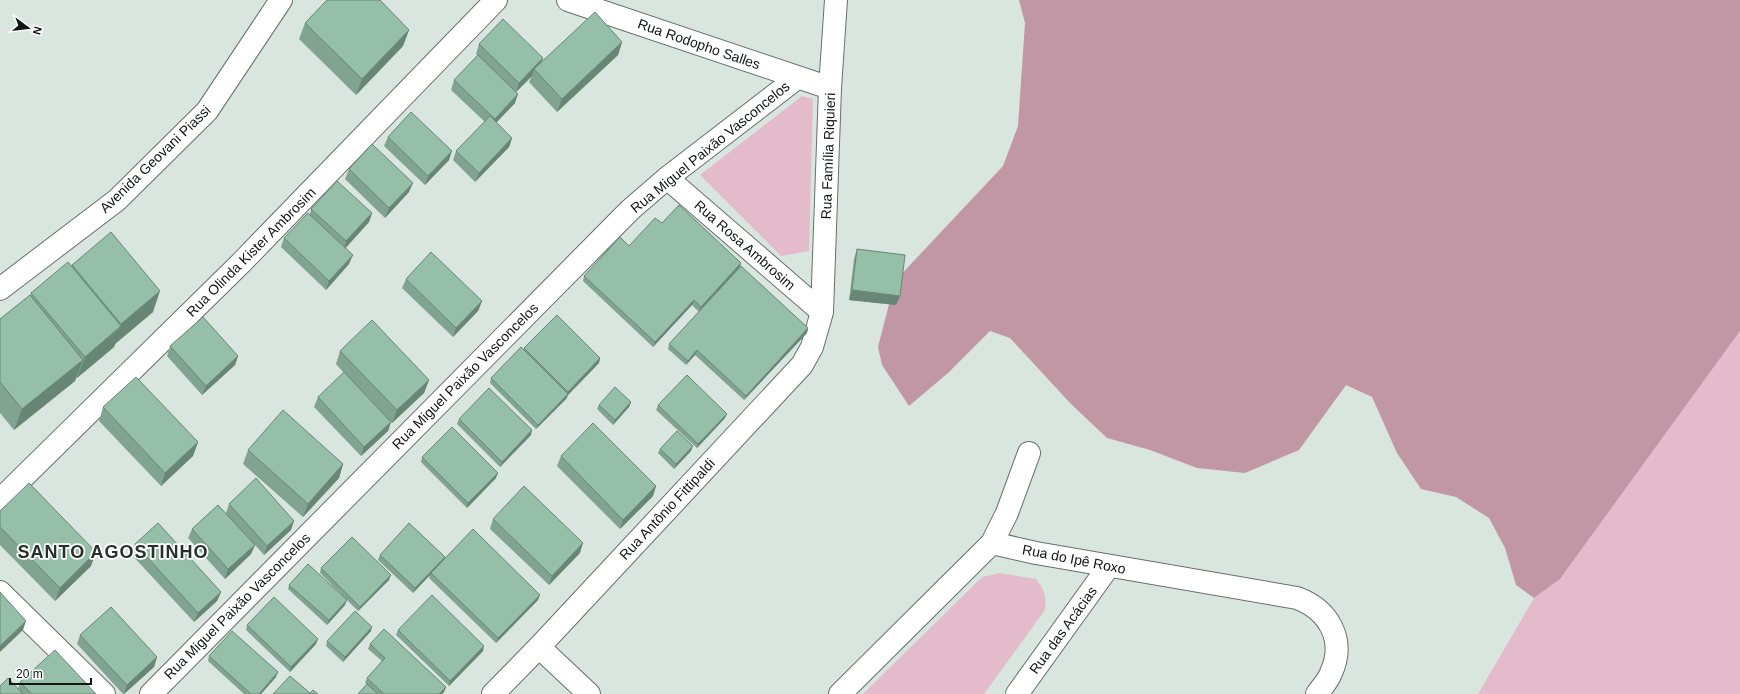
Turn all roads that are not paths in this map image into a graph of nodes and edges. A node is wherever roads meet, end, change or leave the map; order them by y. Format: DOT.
graph roads {
  1 [pos="281,0"];
  2 [pos="496,0"];
  3 [pos="568,0"];
  4 [pos="836,0"];
  5 [pos="797,78"];
  6 [pos="830,88"];
  7 [pos="667,178"];
  8 [pos="0,289"];
  9 [pos="822,312"];
  10 [pos="1029,453"];
  11 [pos="0,500"];
  12 [pos="992,543"];
  13 [pos="1109,566"];
  14 [pos="0,592"];
  15 [pos="539,647"];
  16 [pos="104,694"];
  17 [pos="151,694"];
  18 [pos="493,694"];
  19 [pos="589,694"];
  20 [pos="840,694"];
  21 [pos="1017,694"];
  22 [pos="1317,694"];
  1 -- 8 [label="street, Avenida Geovani Piassi"];
  2 -- 11 [label="street, Rua Olinda Kister Ambrosim"];
  3 -- 5 [label="street, Rua Rodopho Salles"];
  4 -- 6 [label="street, Rua Família Riquieri"];
  5 -- 6 [label="street, Rua Rodopho Salles"];
  5 -- 7 [label="street, Rua Miguel Paixão Vasconcelos"];
  6 -- 9 [label="street, Rua Família Riquieri"];
  7 -- 9 [label="street, Rua Rosa Ambrosim"];
  7 -- 17 [label="street, Rua Miguel Paixão Vasconcelos"];
  9 -- 15 [label="street, Rua Antônio Fittipaldi"];
  10 -- 12 [label="street"];
  12 -- 13 [label="street, Rua do Ipê Roxo"];
  12 -- 20 [label="street"];
  13 -- 21 [label="street, Rua das Acácias"];
  13 -- 22 [label="street, Rua do Ipê Roxo"];
  14 -- 16 [label="street"];
  15 -- 18 [label="street, Rua Antônio Fittipaldi"];
  15 -- 19 [label="street"];
}
